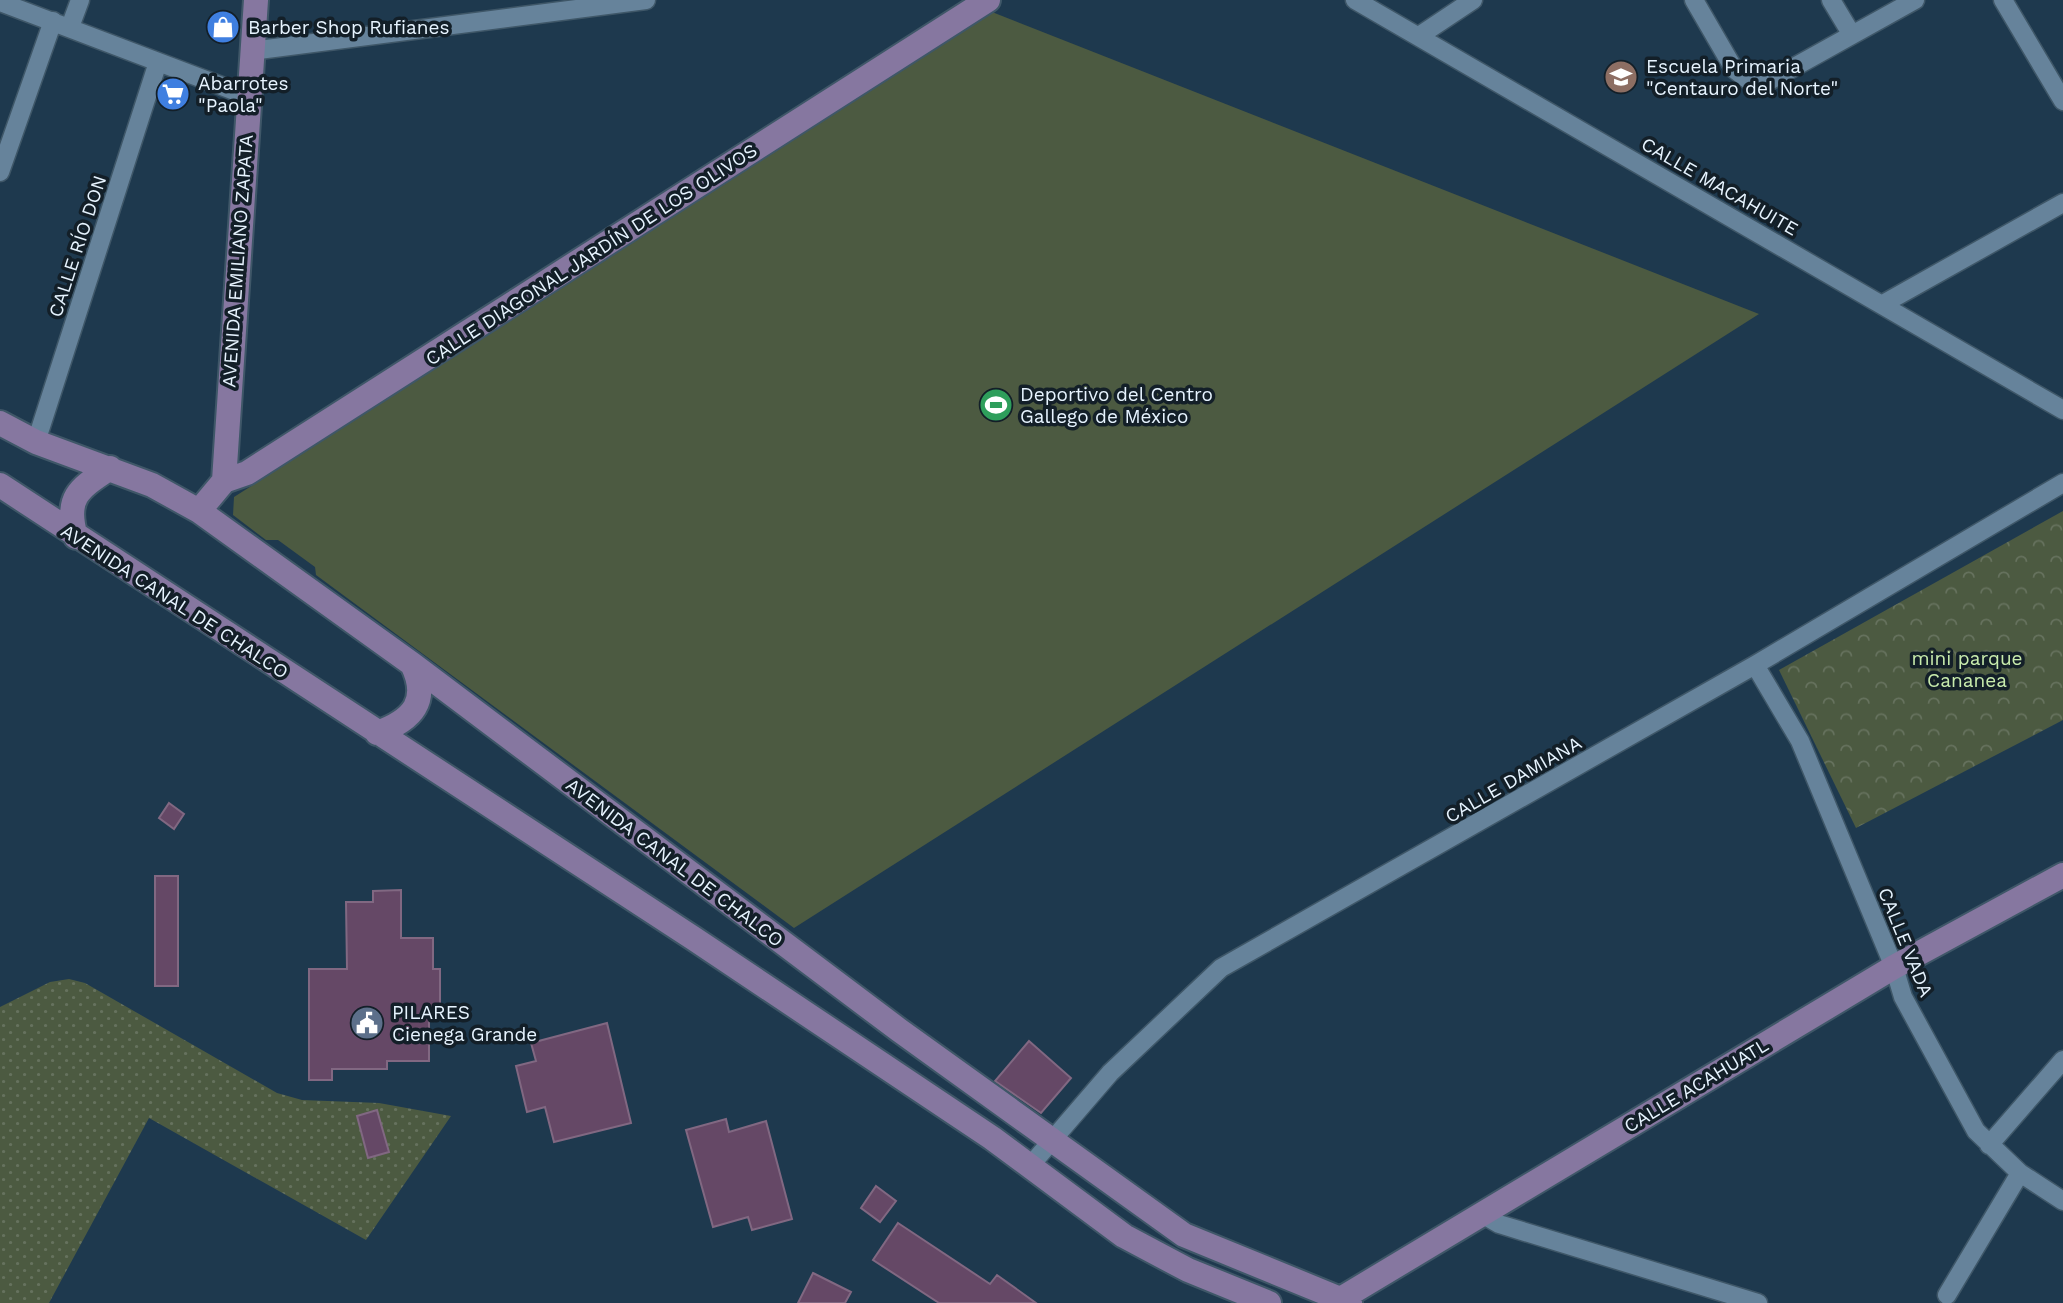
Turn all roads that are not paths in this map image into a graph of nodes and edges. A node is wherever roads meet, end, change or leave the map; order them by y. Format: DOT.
graph roads {
  1 [pos="80,0"];
  2 [pos="256,0"];
  3 [pos="646,0"];
  4 [pos="988,0"];
  5 [pos="1355,0"];
  6 [pos="1473,0"];
  7 [pos="1694,0"];
  8 [pos="1831,0"];
  9 [pos="1915,0"];
  10 [pos="2003,0"];
  11 [pos="0,2"];
  12 [pos="61,24"];
  13 [pos="1852,35"];
  14 [pos="1419,36"];
  15 [pos="251,51"];
  16 [pos="158,62"];
  17 [pos="248,96"];
  18 [pos="2063,101"];
  19 [pos="0,172"];
  20 [pos="2063,203"];
  21 [pos="1883,304"];
  22 [pos="2063,410"];
  23 [pos="0,423"];
  24 [pos="36,442"];
  25 [pos="110,468"];
  26 [pos="224,481"];
  27 [pos="2063,483"];
  28 [pos="0,485"];
  29 [pos="199,511"];
  30 [pos="76,537"];
  31 [pos="412,664"];
  32 [pos="1755,665"];
  33 [pos="377,733"];
  34 [pos="2063,875"];
  35 [pos="1894,967"];
  36 [pos="2062,1061"];
  37 [pos="1052,1141"];
  38 [pos="1989,1145"];
  39 [pos="1029,1167"];
  40 [pos="2020,1173"];
  41 [pos="2063,1201"];
  42 [pos="1480,1213"];
  43 [pos="1947,1295"];
  44 [pos="1340,1302"];
  45 [pos="1269,1303"];
  46 [pos="1758,1303"];
  1 -- 12 [label="street"];
  2 -- 15 [label="main road, AVENIDA EMILIANO ZAPATA"];
  3 -- 15 [label="street"];
  4 -- 26 [label="main road, CALLE DIAGONAL JARDÍN DE LOS OLIVOS"];
  5 -- 14 [label="street, CALLE MACAHUITE"];
  6 -- 14 [label="street"];
  7 -- 13 [label="street"];
  8 -- 13 [label="street"];
  9 -- 13 [label="street"];
  10 -- 18 [label="street"];
  11 -- 12 [label="street"];
  12 -- 16 [label="street"];
  12 -- 19 [label="street"];
  14 -- 21 [label="street, CALLE MACAHUITE"];
  15 -- 17 [label="main road, AVENIDA EMILIANO ZAPATA"];
  16 -- 17 [label="street"];
  16 -- 24 [label="street, CALLE RÍO DON"];
  17 -- 26 [label="main road, AVENIDA EMILIANO ZAPATA"];
  20 -- 21 [label="street"];
  21 -- 22 [label="street, CALLE MACAHUITE"];
  23 -- 24 [label="main road, AVENIDA CANAL DE CHALCO"];
  24 -- 25 [label="main road, AVENIDA CANAL DE CHALCO"];
  25 -- 29 [label="main road, AVENIDA CANAL DE CHALCO"];
  25 -- 30 [label="main road"];
  26 -- 29 [label="main road, CALLE DIAGONAL JARDÍN DE LOS OLIVOS"];
  27 -- 32 [label="street, CALLE DAMIANA"];
  28 -- 30 [label="main road, AVENIDA CANAL DE CHALCO"];
  29 -- 31 [label="main road, AVENIDA CANAL DE CHALCO"];
  30 -- 33 [label="main road, AVENIDA CANAL DE CHALCO"];
  31 -- 33 [label="main road"];
  31 -- 37 [label="main road, AVENIDA CANAL DE CHALCO"];
  32 -- 35 [label="street, CALLE VADA"];
  32 -- 37 [label="street, CALLE DAMIANA"];
  33 -- 39 [label="main road, AVENIDA CANAL DE CHALCO"];
  34 -- 35 [label="main road, CALLE ACAHUATL"];
  35 -- 38 [label="street, CALLE VADA"];
  35 -- 42 [label="main road, CALLE ACAHUATL"];
  36 -- 38 [label="street"];
  37 -- 39 [label="street, CALLE DAMIANA"];
  37 -- 44 [label="main road, AVENIDA CANAL DE CHALCO"];
  38 -- 40 [label="street, CALLE VADA"];
  39 -- 45 [label="main road, AVENIDA CANAL DE CHALCO"];
  40 -- 41 [label="street, CALLE VADA"];
  40 -- 43 [label="street"];
  42 -- 44 [label="main road, CALLE ACAHUATL"];
  42 -- 46 [label="street"];
}
